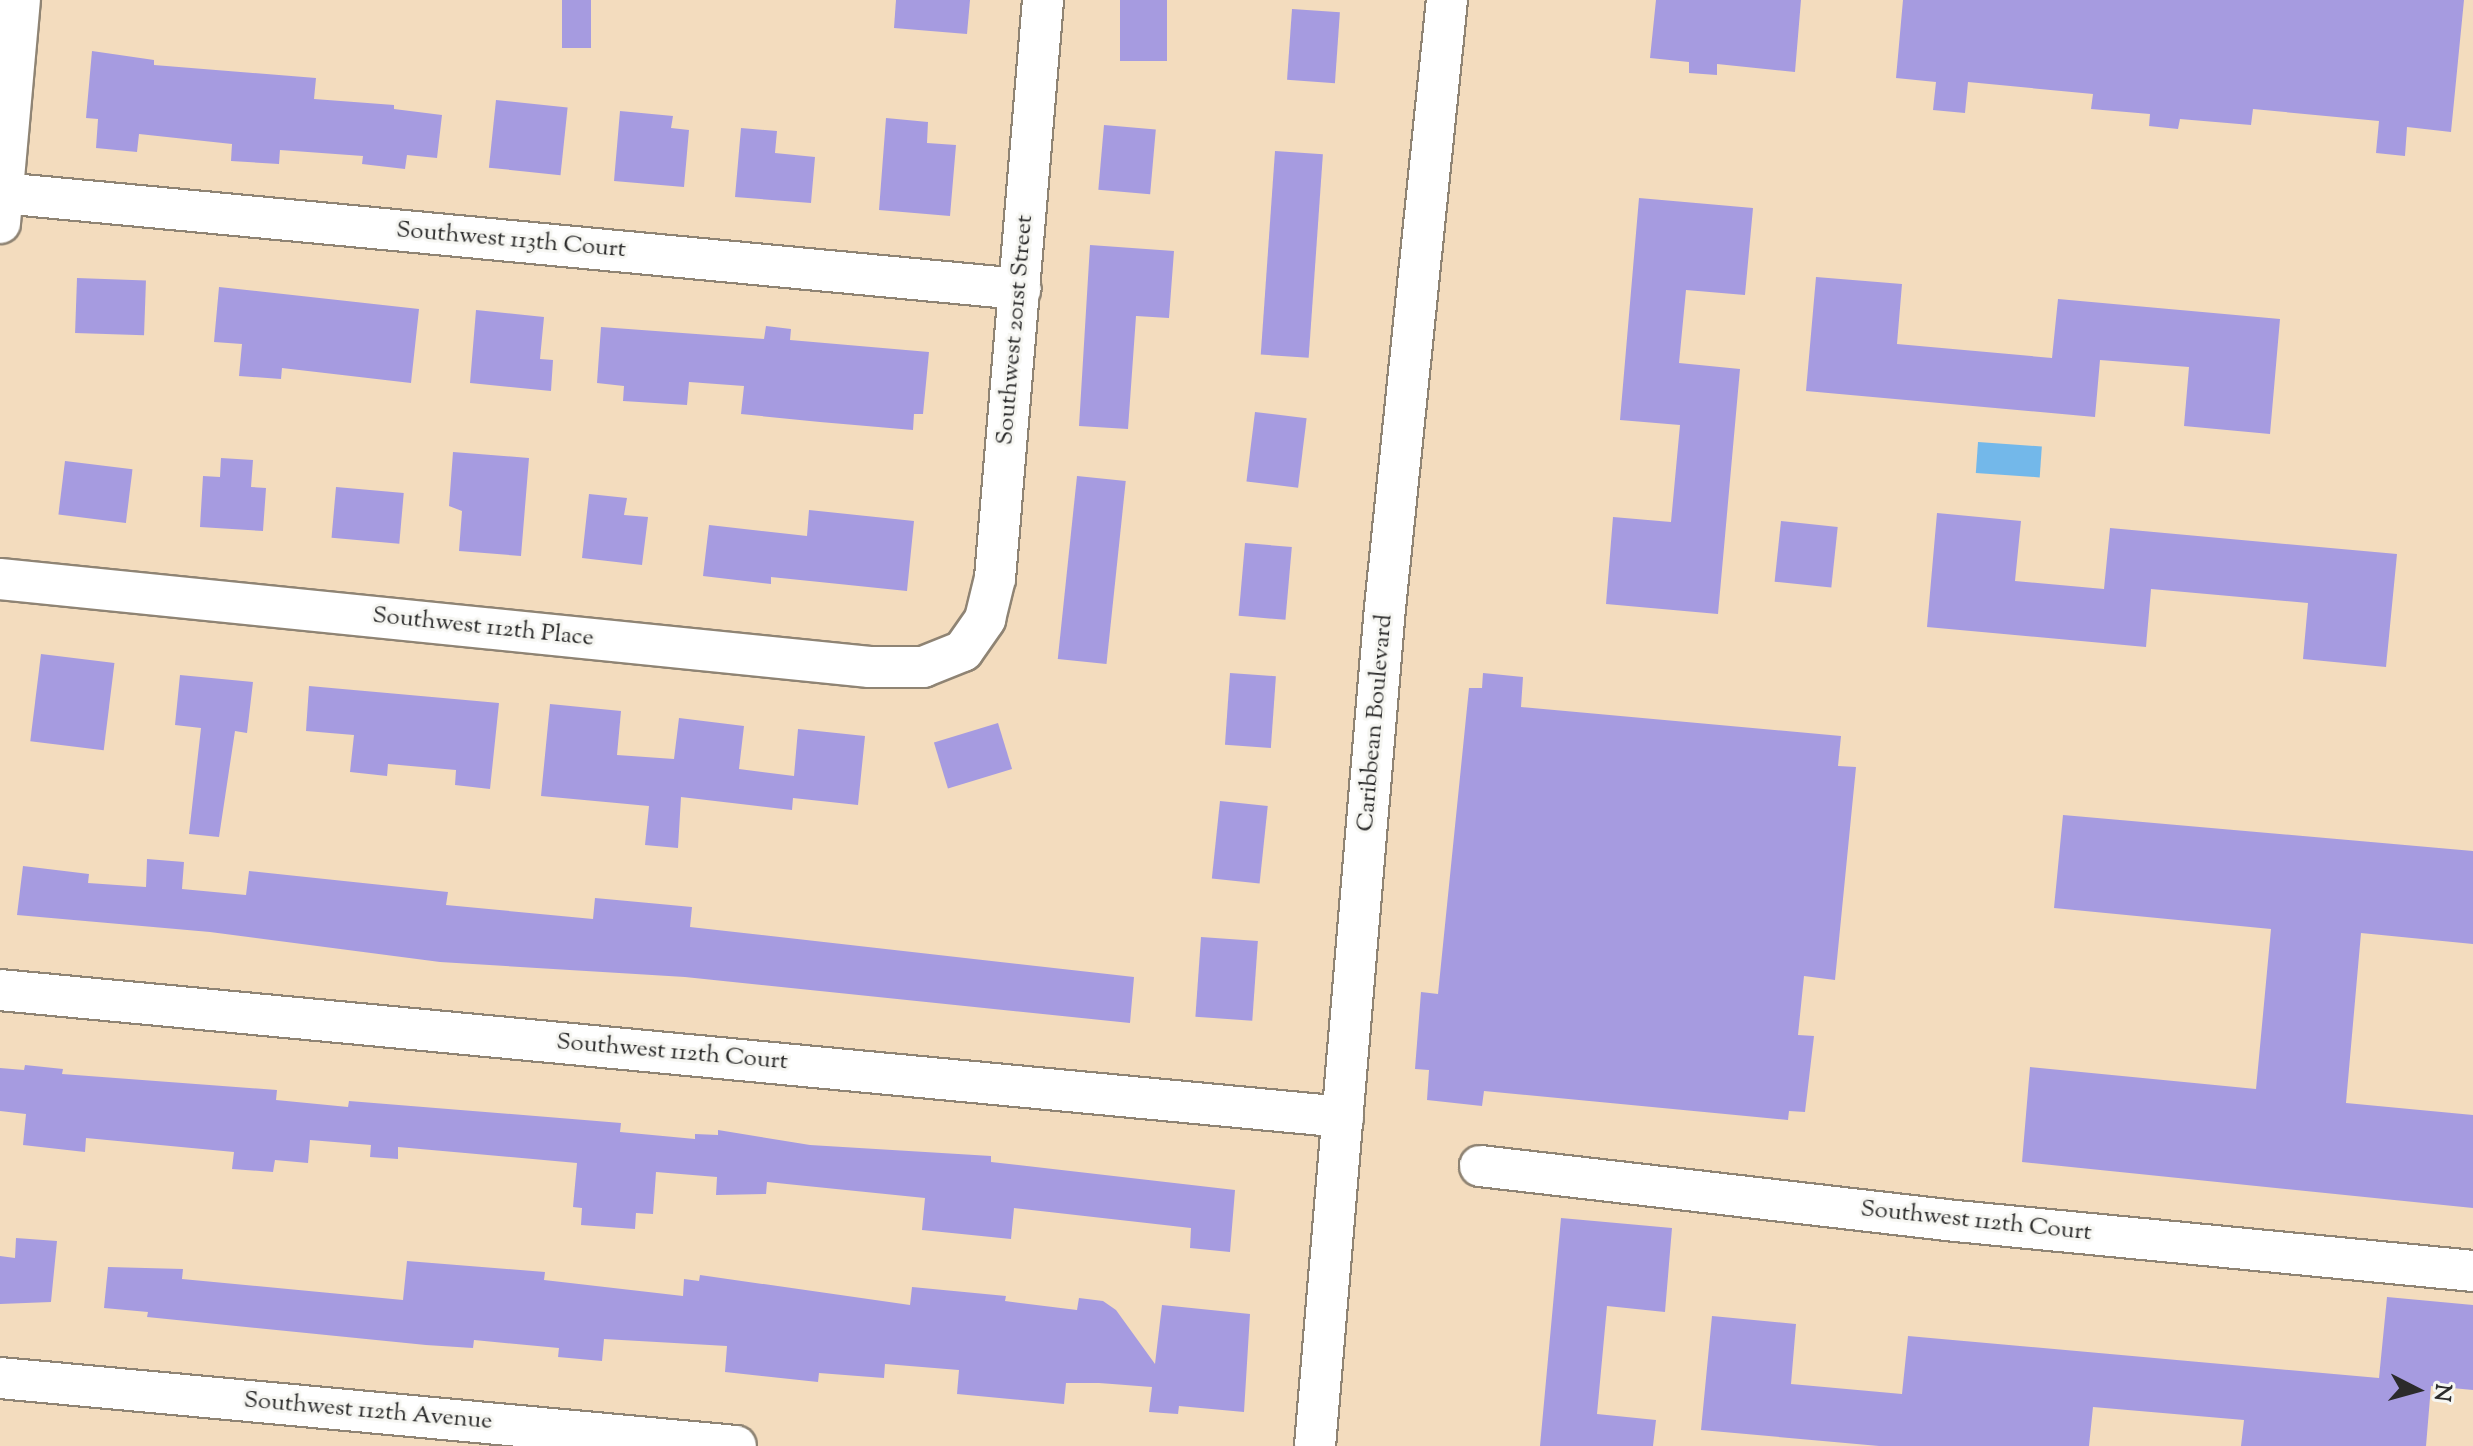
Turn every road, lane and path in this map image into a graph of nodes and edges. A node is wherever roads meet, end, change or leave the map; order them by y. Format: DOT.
graph roads {
  1 [pos="20,0"];
  2 [pos="1043,0"];
  3 [pos="1447,0"];
  4 [pos="1,208"];
  5 [pos="1020,289"];
  6 [pos="0,579"];
  7 [pos="963,651"];
  8 [pos="0,990"];
  9 [pos="1343,1117"];
  10 [pos="1480,1166"];
  11 [pos="2473,1271"];
  12 [pos="0,1378"];
  13 [pos="736,1446"];
  14 [pos="1315,1446"];
  1 -- 4 [label="street"];
  2 -- 5 [label="street, Southwest 201st Street"];
  3 -- 9 [label="street, Caribbean Boulevard"];
  4 -- 5 [label="street, Southwest 113th Court"];
  5 -- 7 [label="street, Southwest 201st Street"];
  6 -- 7 [label="street, Southwest 112th Place"];
  8 -- 9 [label="street, Southwest 112th Court"];
  9 -- 14 [label="street, Caribbean Boulevard"];
  10 -- 11 [label="street, Southwest 112th Court"];
  12 -- 13 [label="street, Southwest 112th Avenue"];
}
